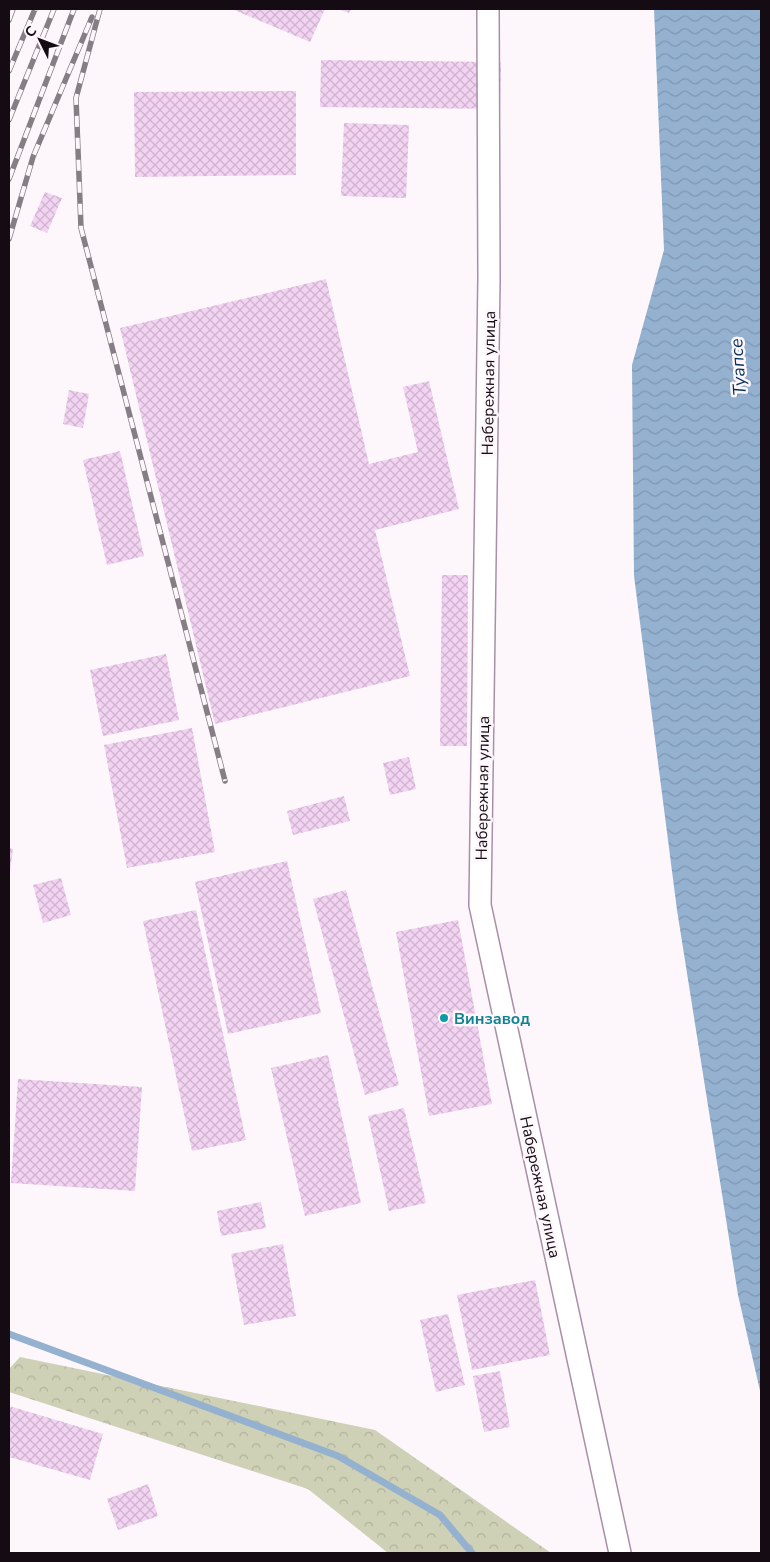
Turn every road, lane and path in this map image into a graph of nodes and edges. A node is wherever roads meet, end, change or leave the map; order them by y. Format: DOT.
graph roads {
  1 [pos="488,9"];
  2 [pos="620,1553"];
  1 -- 2 [label="street, Набережная улица"];
}
